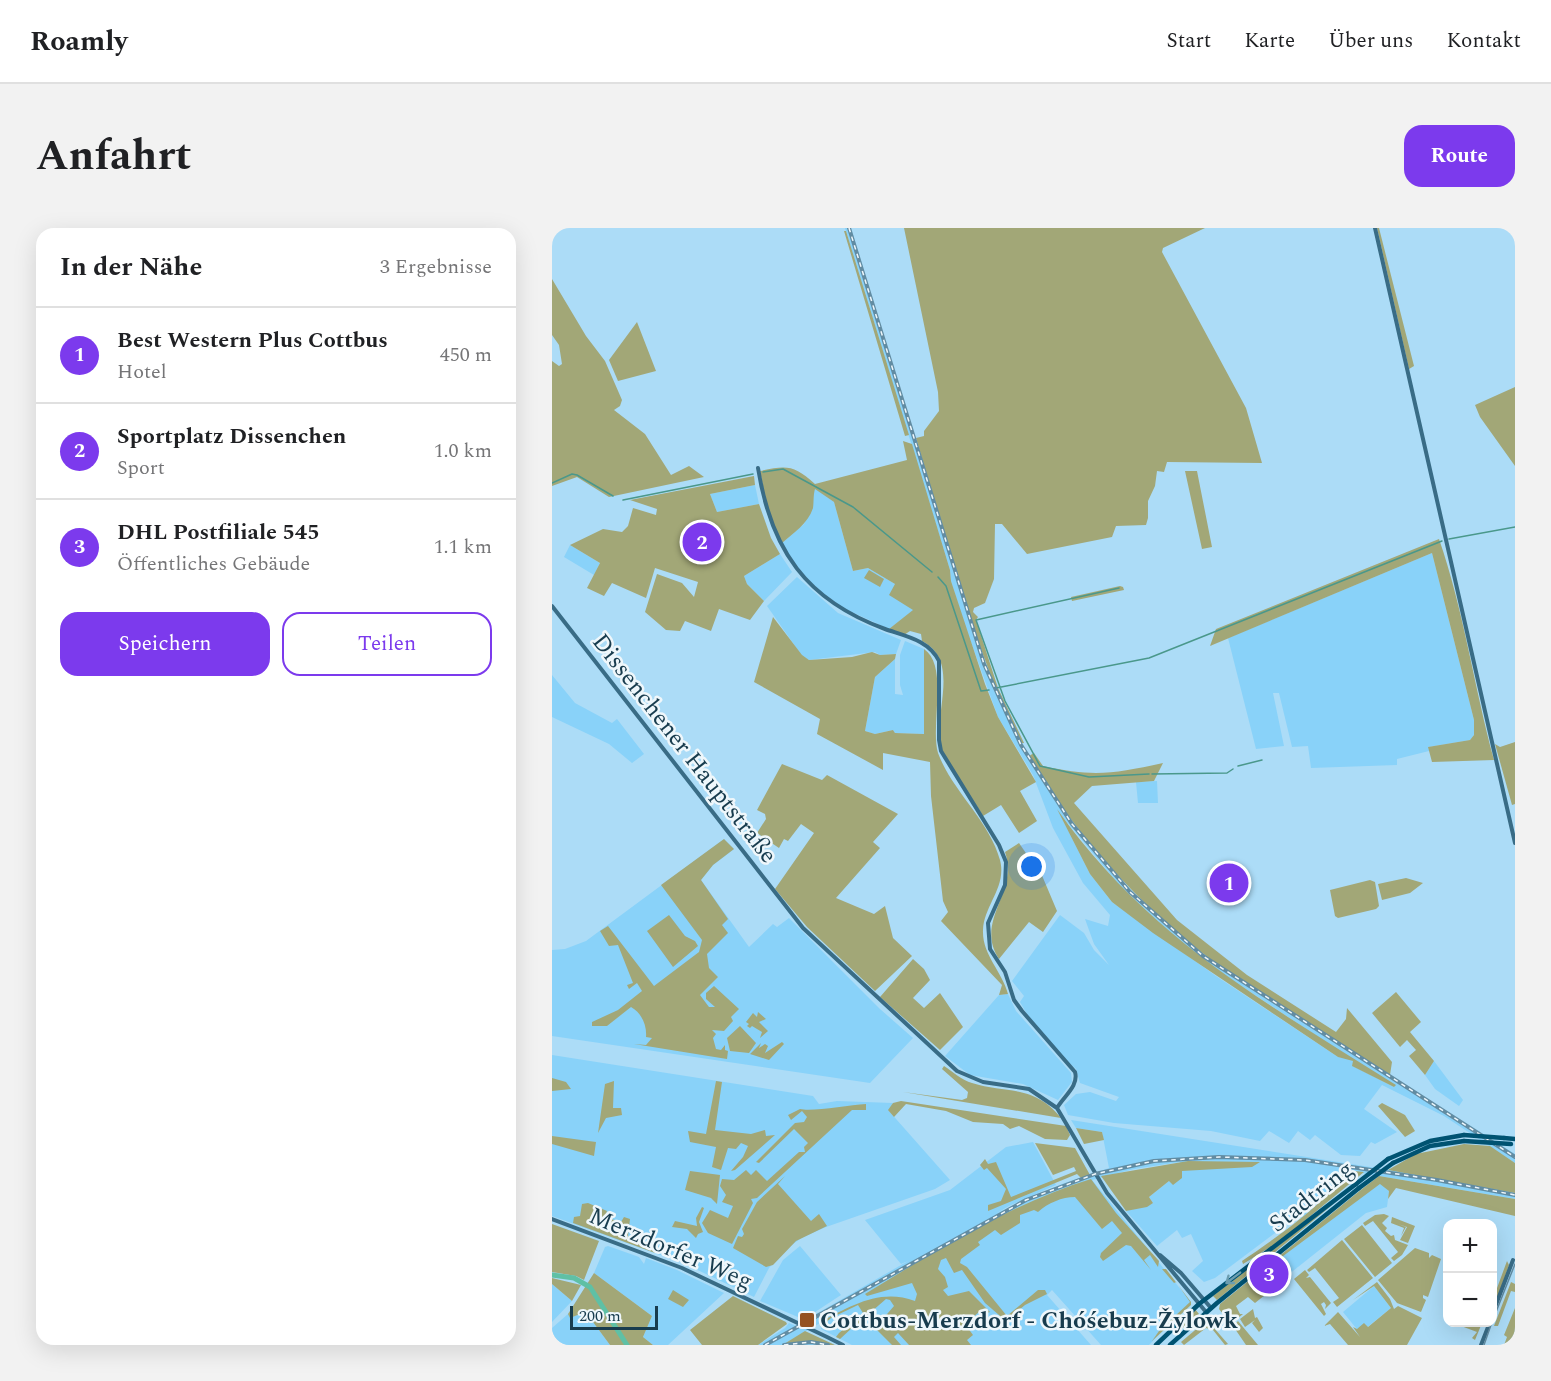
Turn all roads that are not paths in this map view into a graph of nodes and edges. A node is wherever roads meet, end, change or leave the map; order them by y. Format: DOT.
graph roads {
  1 [pos="1375,228"];
  2 [pos="758,468"];
  3 [pos="552,606"];
  4 [pos="1515,843"];
  5 [pos="1057,1107"];
  6 [pos="1464,1138"];
  7 [pos="1515,1139"];
  8 [pos="1513,1144"];
  9 [pos="1357,1186"];
  10 [pos="552,1219"];
  11 [pos="1155,1250"];
  12 [pos="1513,1260"];
  13 [pos="1201,1302"];
  14 [pos="1497,1302"];
  15 [pos="1211,1308"];
  16 [pos="1206,1312"];
  17 [pos="1488,1327"];
  18 [pos="843,1345"];
  19 [pos="1156,1345"];
  20 [pos="1170,1345"];
  21 [pos="1481,1345"];
  1 -- 4 [label="main road"];
  2 -- 5 [label="main road"];
  3 -- 5 [label="main road, Dissenchener Hauptstraße"];
  5 -- 11 [label="main road"];
  6 -- 7 [label="main road, Stadtring, bridge"];
  6 -- 8 [label="main road, Stadtring, bridge"];
  6 -- 9 [label="main road, Stadtring, bridge"];
  6 -- 9 [label="main road, Stadtring, bridge"];
  9 -- 13 [label="main road, Stadtring, one-way"];
  9 -- 15 [label="main road, Stadtring"];
  10 -- 18 [label="main road, Merzdorfer Weg"];
  11 -- 13 [label="main road"];
  11 -- 13 [label="main road"];
  12 -- 14 [label="main road"];
  13 -- 15 [label="main road"];
  13 -- 16 [label="main road"];
  13 -- 19 [label="main road, Stadtring"];
  15 -- 16 [label="main road, Stadtring"];
  16 -- 20 [label="main road, Stadtring"];
  17 -- 21 [label="main road"];
}
